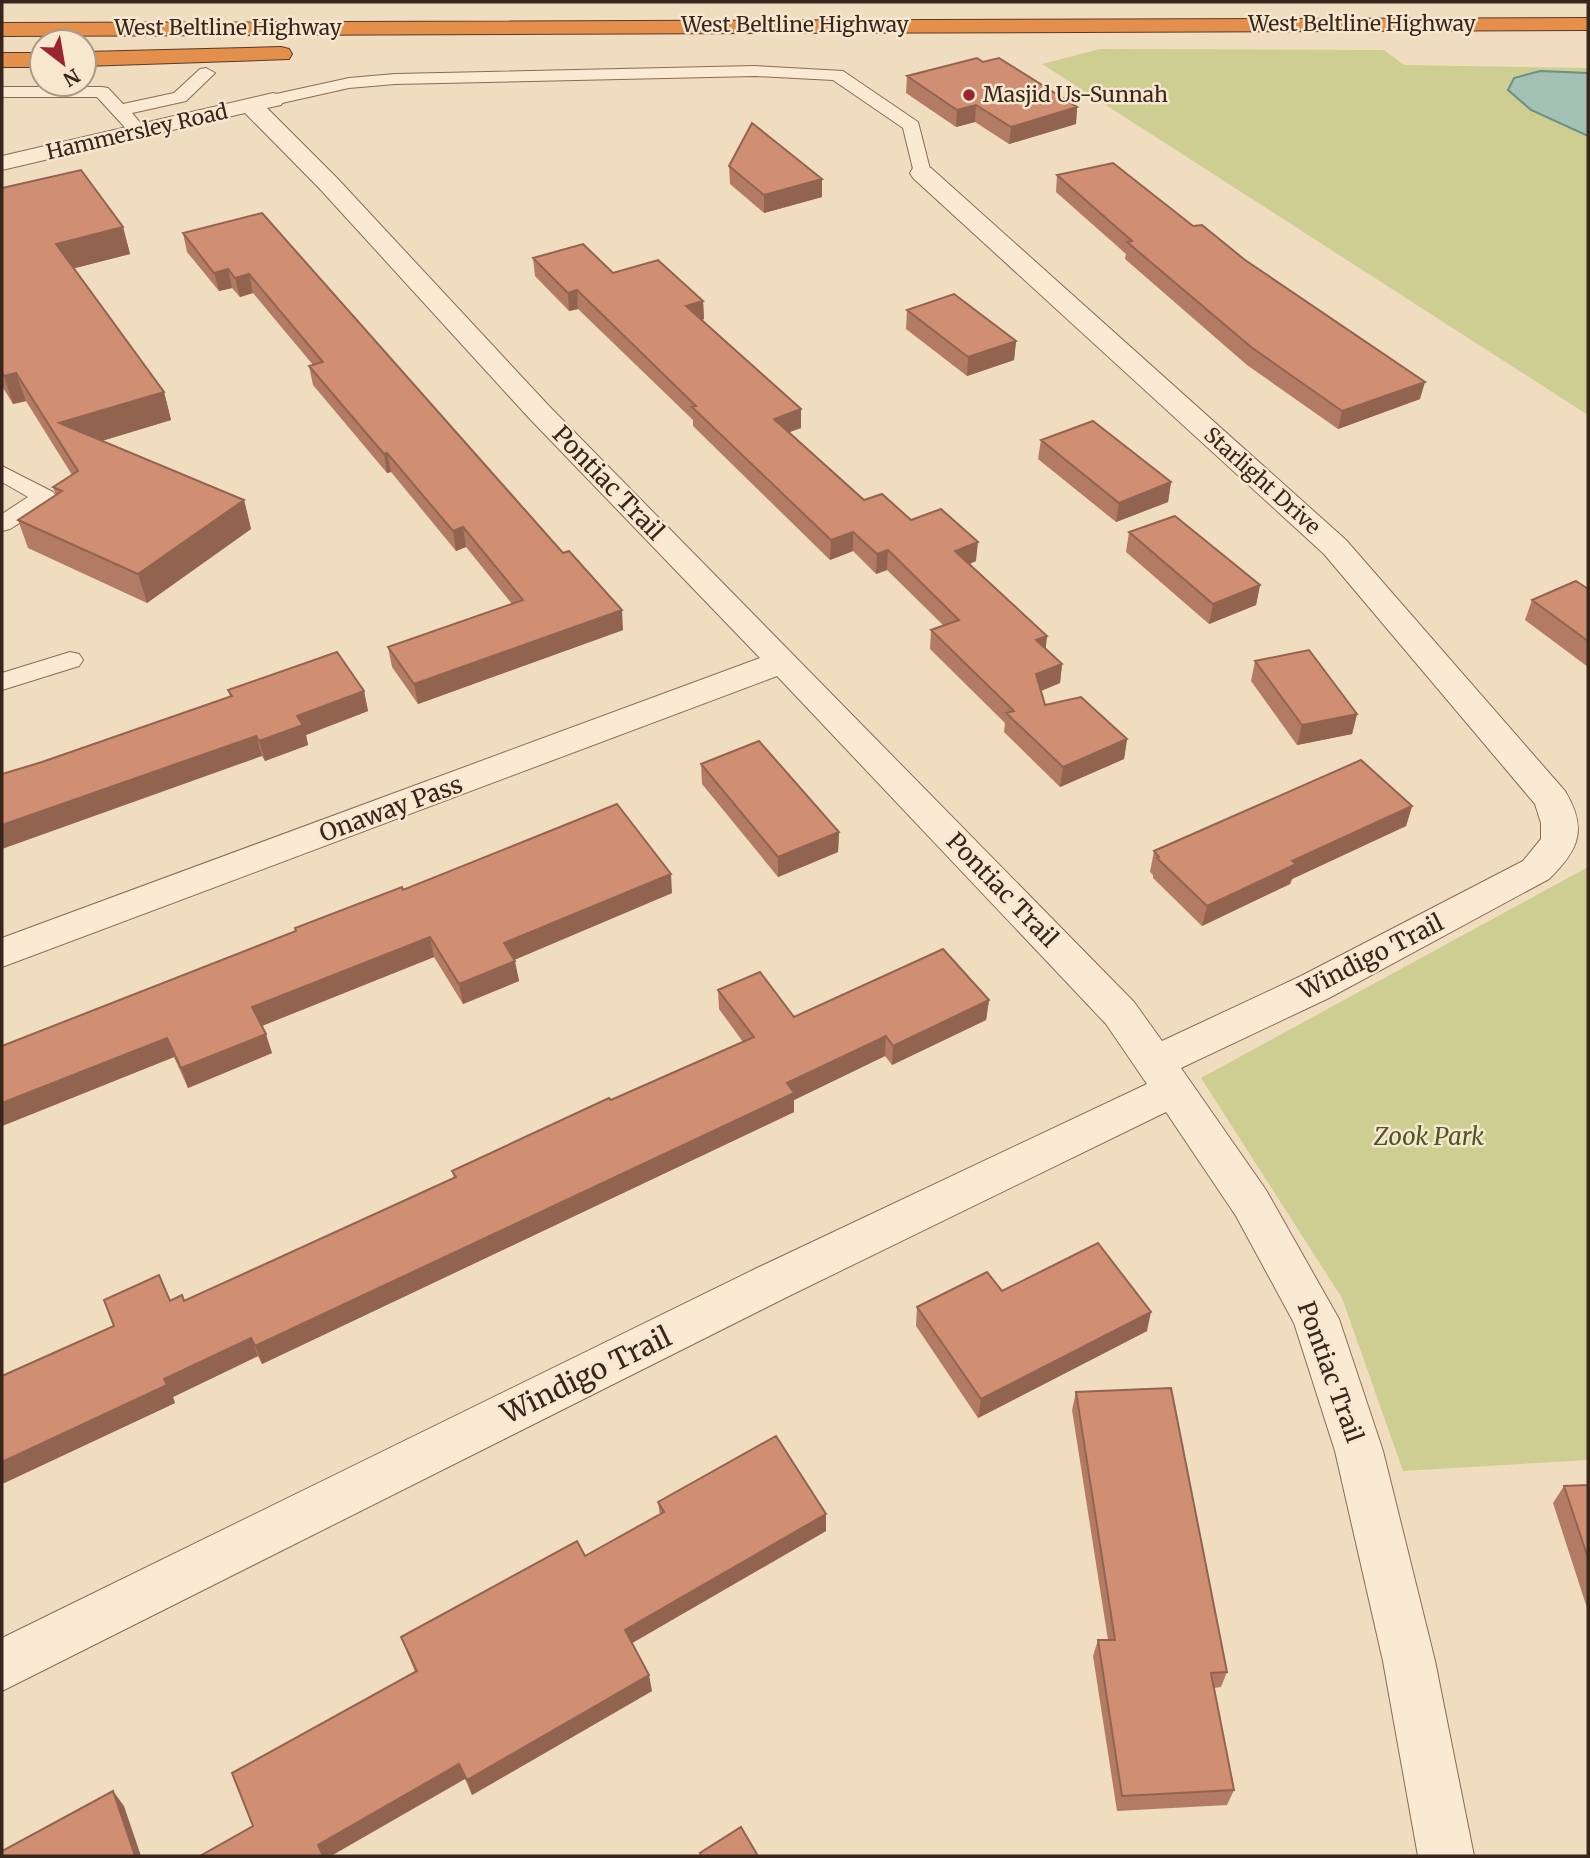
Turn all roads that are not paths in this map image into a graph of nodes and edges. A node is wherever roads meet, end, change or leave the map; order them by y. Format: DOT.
graph roads {
  1 [pos="1528,23"];
  2 [pos="1588,24"];
  3 [pos="2,30"];
  4 [pos="458,48"];
  5 [pos="304,53"];
  6 [pos="98,59"];
  7 [pos="2,60"];
  8 [pos="28,60"];
  9 [pos="206,73"];
  10 [pos="2,92"];
  11 [pos="262,103"];
  12 [pos="118,111"];
  13 [pos="138,131"];
  14 [pos="2,163"];
  15 [pos="922,173"];
  16 [pos="2,473"];
  17 [pos="2,524"];
  18 [pos="70,660"];
  19 [pos="781,663"];
  20 [pos="2,682"];
  21 [pos="1562,826"];
  22 [pos="2,953"];
  23 [pos="1164,1076"];
  24 [pos="2,1665"];
  25 [pos="1446,1856"];
  1 -- 2 [label="highway, West Beltline Highway"];
  1 -- 3 [label="highway, West Beltline Highway"];
  1 -- 4 [label="highway"];
  5 -- 6 [label="highway"];
  7 -- 8 [label="highway"];
  9 -- 12 [label="lane"];
  10 -- 12 [label="lane"];
  11 -- 13 [label="street, Hammersley Road"];
  11 -- 15 [label="lane"];
  11 -- 19 [label="street, Pontiac Trail"];
  12 -- 13 [label="lane"];
  13 -- 14 [label="street, Hammersley Road"];
  15 -- 21 [label="street, Starlight Drive"];
  16 -- 17 [label="lane"];
  18 -- 20 [label="lane"];
  19 -- 22 [label="street, Onaway Pass"];
  19 -- 23 [label="street, Pontiac Trail"];
  21 -- 23 [label="street, Windigo Trail"];
  23 -- 24 [label="street, Windigo Trail"];
  23 -- 25 [label="street, Pontiac Trail"];
}
